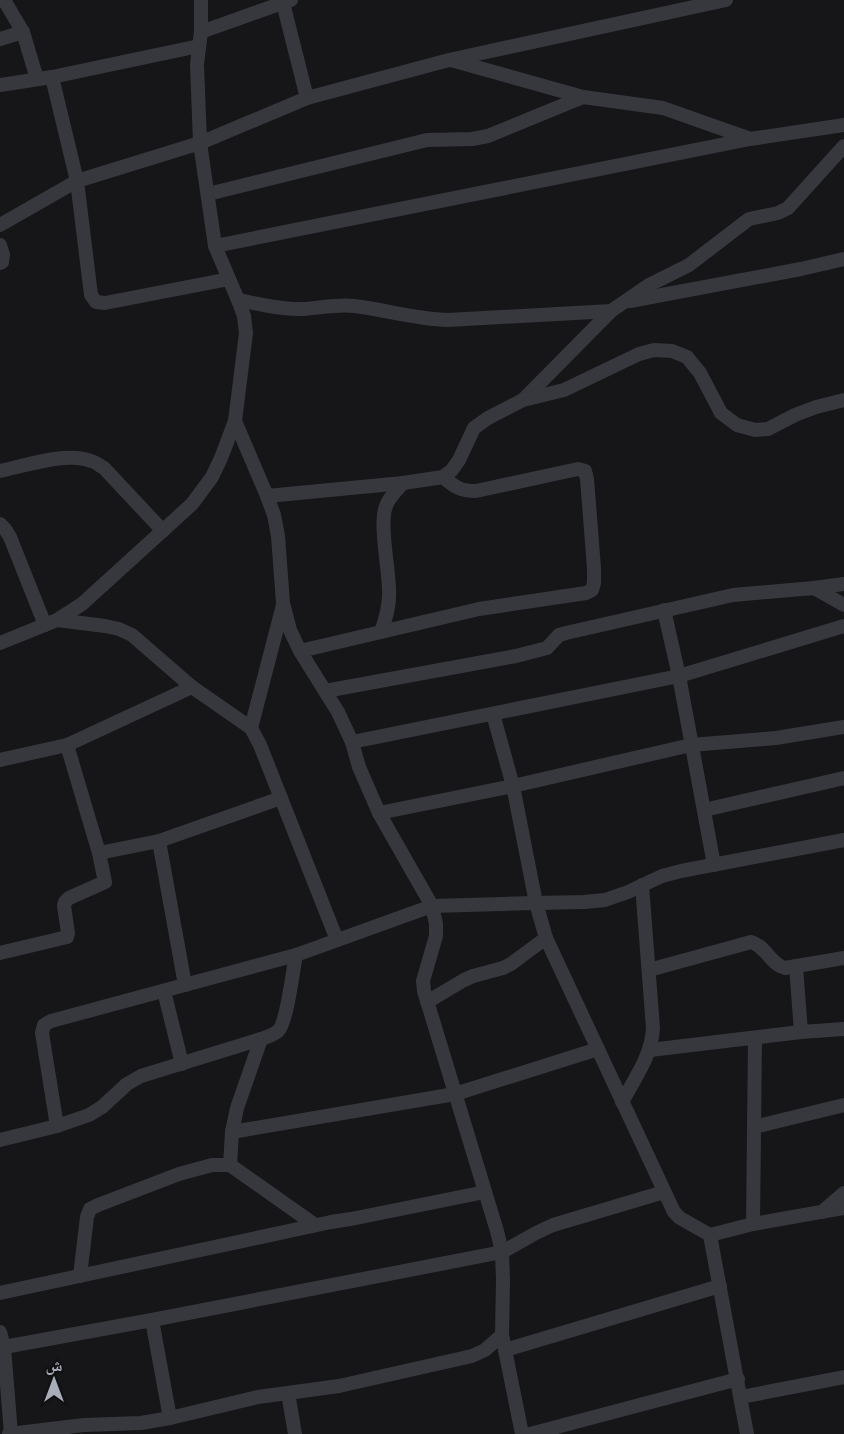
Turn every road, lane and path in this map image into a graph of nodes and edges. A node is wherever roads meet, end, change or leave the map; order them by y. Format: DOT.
graph roads {
  1 [pos="4,0"];
  2 [pos="201,0"];
  3 [pos="726,0"];
  4 [pos="287,1"];
  5 [pos="23,32"];
  6 [pos="0,39"];
  7 [pos="200,39"];
  8 [pos="449,60"];
  9 [pos="52,77"];
  10 [pos="37,79"];
  11 [pos="0,86"];
  12 [pos="583,97"];
  13 [pos="307,98"];
  14 [pos="844,125"];
  15 [pos="750,139"];
  16 [pos="200,143"];
  17 [pos="844,146"];
  18 [pos="77,181"];
  19 [pos="208,194"];
  20 [pos="0,225"];
  21 [pos="0,245"];
  22 [pos="215,246"];
  23 [pos="844,259"];
  24 [pos="0,263"];
  25 [pos="229,279"];
  26 [pos="238,300"];
  27 [pos="625,302"];
  28 [pos="611,311"];
  29 [pos="523,400"];
  30 [pos="844,400"];
  31 [pos="235,421"];
  32 [pos="0,471"];
  33 [pos="443,477"];
  34 [pos="403,483"];
  35 [pos="267,496"];
  36 [pos="0,524"];
  37 [pos="163,531"];
  38 [pos="844,584"];
  39 [pos="814,588"];
  40 [pos="283,603"];
  41 [pos="844,605"];
  42 [pos="664,610"];
  43 [pos="51,622"];
  44 [pos="844,626"];
  45 [pos="381,632"];
  46 [pos="0,643"];
  47 [pos="300,651"];
  48 [pos="679,675"];
  49 [pos="192,687"];
  50 [pos="325,691"];
  51 [pos="493,714"];
  52 [pos="844,727"];
  53 [pos="251,728"];
  54 [pos="352,742"];
  55 [pos="67,745"];
  56 [pos="692,745"];
  57 [pos="0,760"];
  58 [pos="844,778"];
  59 [pos="513,786"];
  60 [pos="281,798"];
  61 [pos="704,810"];
  62 [pos="379,813"];
  63 [pos="844,840"];
  64 [pos="159,841"];
  65 [pos="99,853"];
  66 [pos="714,865"];
  67 [pos="642,885"];
  68 [pos="536,903"];
  69 [pos="432,906"];
  70 [pos="546,938"];
  71 [pos="337,940"];
  72 [pos="0,953"];
  73 [pos="296,955"];
  74 [pos="844,958"];
  75 [pos="796,966"];
  76 [pos="649,970"];
  77 [pos="185,985"];
  78 [pos="164,991"];
  79 [pos="427,1002"];
  80 [pos="844,1029"];
  81 [pos="801,1032"];
  82 [pos="755,1038"];
  83 [pos="261,1039"];
  84 [pos="598,1049"];
  85 [pos="650,1050"];
  86 [pos="182,1064"];
  87 [pos="456,1094"];
  88 [pos="622,1102"];
  89 [pos="844,1105"];
  90 [pos="57,1126"];
  91 [pos="754,1127"];
  92 [pos="232,1132"];
  93 [pos="0,1140"];
  94 [pos="230,1165"];
  95 [pos="485,1192"];
  96 [pos="664,1192"];
  97 [pos="844,1193"];
  98 [pos="844,1208"];
  99 [pos="822,1212"];
  100 [pos="753,1224"];
  101 [pos="315,1226"];
  102 [pos="710,1235"];
  103 [pos="502,1252"];
  104 [pos="80,1276"];
  105 [pos="720,1286"];
  106 [pos="0,1293"];
  107 [pos="152,1320"];
  108 [pos="0,1332"];
  109 [pos="502,1335"];
  110 [pos="4,1347"];
  111 [pos="505,1350"];
  112 [pos="844,1377"];
  113 [pos="738,1379"];
  114 [pos="288,1393"];
  115 [pos="741,1397"];
  116 [pos="170,1418"];
  117 [pos="10,1434"];
  118 [pos="295,1434"];
  119 [pos="522,1434"];
  120 [pos="530,1434"];
  121 [pos="747,1434"];
  1 -- 5 [label="street"];
  2 -- 7 [label="street"];
  3 -- 8 [label="street"];
  4 -- 7 [label="street"];
  4 -- 13 [label="street"];
  5 -- 6 [label="street"];
  5 -- 10 [label="street"];
  7 -- 9 [label="street"];
  7 -- 16 [label="street"];
  8 -- 12 [label="street"];
  8 -- 13 [label="street"];
  9 -- 10 [label="street"];
  9 -- 18 [label="street"];
  10 -- 11 [label="street"];
  12 -- 15 [label="street"];
  12 -- 19 [label="street"];
  13 -- 16 [label="street"];
  14 -- 15 [label="street"];
  15 -- 22 [label="street"];
  16 -- 18 [label="street"];
  16 -- 19 [label="street"];
  17 -- 27 [label="street"];
  18 -- 20 [label="street"];
  18 -- 25 [label="street"];
  19 -- 22 [label="street"];
  21 -- 24 [label="street"];
  22 -- 25 [label="street"];
  23 -- 27 [label="street"];
  25 -- 26 [label="street"];
  26 -- 28 [label="street"];
  26 -- 31 [label="street"];
  27 -- 28 [label="street"];
  28 -- 29 [label="street"];
  29 -- 30 [label="street"];
  29 -- 33 [label="street"];
  31 -- 35 [label="street"];
  31 -- 37 [label="street"];
  32 -- 37 [label="street"];
  33 -- 34 [label="street"];
  33 -- 45 [label="street"];
  34 -- 35 [label="street"];
  34 -- 45 [label="street"];
  35 -- 40 [label="street"];
  36 -- 43 [label="street"];
  37 -- 43 [label="street"];
  38 -- 39 [label="street"];
  39 -- 41 [label="street"];
  39 -- 42 [label="street"];
  40 -- 47 [label="street"];
  40 -- 53 [label="street"];
  42 -- 48 [label="street"];
  42 -- 50 [label="street"];
  43 -- 46 [label="street"];
  43 -- 49 [label="street"];
  44 -- 48 [label="street"];
  45 -- 47 [label="street"];
  47 -- 50 [label="street"];
  48 -- 51 [label="street"];
  48 -- 56 [label="street"];
  49 -- 53 [label="street"];
  49 -- 55 [label="street"];
  50 -- 54 [label="street"];
  51 -- 54 [label="street"];
  51 -- 59 [label="street"];
  52 -- 56 [label="street"];
  53 -- 60 [label="street"];
  54 -- 62 [label="street"];
  55 -- 57 [label="street"];
  55 -- 65 [label="street"];
  56 -- 59 [label="street"];
  56 -- 61 [label="street"];
  58 -- 61 [label="street"];
  59 -- 62 [label="street"];
  59 -- 68 [label="street"];
  60 -- 64 [label="street"];
  60 -- 71 [label="street"];
  61 -- 66 [label="street"];
  62 -- 69 [label="street"];
  63 -- 66 [label="street"];
  64 -- 65 [label="street"];
  64 -- 77 [label="street"];
  65 -- 72 [label="street"];
  66 -- 67 [label="street"];
  67 -- 68 [label="street"];
  67 -- 76 [label="street"];
  68 -- 69 [label="street"];
  68 -- 70 [label="street"];
  69 -- 71 [label="street"];
  69 -- 79 [label="street"];
  70 -- 79 [label="street"];
  70 -- 84 [label="street"];
  71 -- 73 [label="street"];
  73 -- 77 [label="street"];
  73 -- 83 [label="street"];
  74 -- 75 [label="street"];
  75 -- 76 [label="street"];
  75 -- 81 [label="street"];
  76 -- 85 [label="street"];
  77 -- 78 [label="street"];
  78 -- 86 [label="street"];
  78 -- 90 [label="street"];
  79 -- 87 [label="street"];
  80 -- 81 [label="street"];
  81 -- 82 [label="street"];
  82 -- 85 [label="street"];
  82 -- 91 [label="street"];
  83 -- 86 [label="street"];
  83 -- 92 [label="street"];
  84 -- 87 [label="street"];
  84 -- 88 [label="street"];
  85 -- 88 [label="street"];
  86 -- 90 [label="street"];
  87 -- 92 [label="street"];
  87 -- 95 [label="street"];
  88 -- 96 [label="street"];
  89 -- 91 [label="street"];
  90 -- 93 [label="street"];
  91 -- 100 [label="street"];
  92 -- 94 [label="street"];
  94 -- 101 [label="street"];
  94 -- 104 [label="street"];
  95 -- 101 [label="street"];
  95 -- 103 [label="street"];
  96 -- 102 [label="street"];
  96 -- 103 [label="street"];
  97 -- 99 [label="street"];
  98 -- 99 [label="street"];
  99 -- 100 [label="street"];
  100 -- 102 [label="street"];
  101 -- 104 [label="street"];
  102 -- 105 [label="street"];
  103 -- 107 [label="street"];
  103 -- 109 [label="street"];
  104 -- 106 [label="street"];
  105 -- 111 [label="street"];
  105 -- 113 [label="street"];
  107 -- 110 [label="street"];
  107 -- 116 [label="street"];
  108 -- 110 [label="street"];
  109 -- 111 [label="street"];
  109 -- 114 [label="street"];
  110 -- 117 [label="street"];
  111 -- 119 [label="street"];
  112 -- 115 [label="street"];
  113 -- 115 [label="street"];
  113 -- 120 [label="street"];
  114 -- 116 [label="street"];
  114 -- 118 [label="street"];
  115 -- 121 [label="street"];
  116 -- 117 [label="street"];
}
